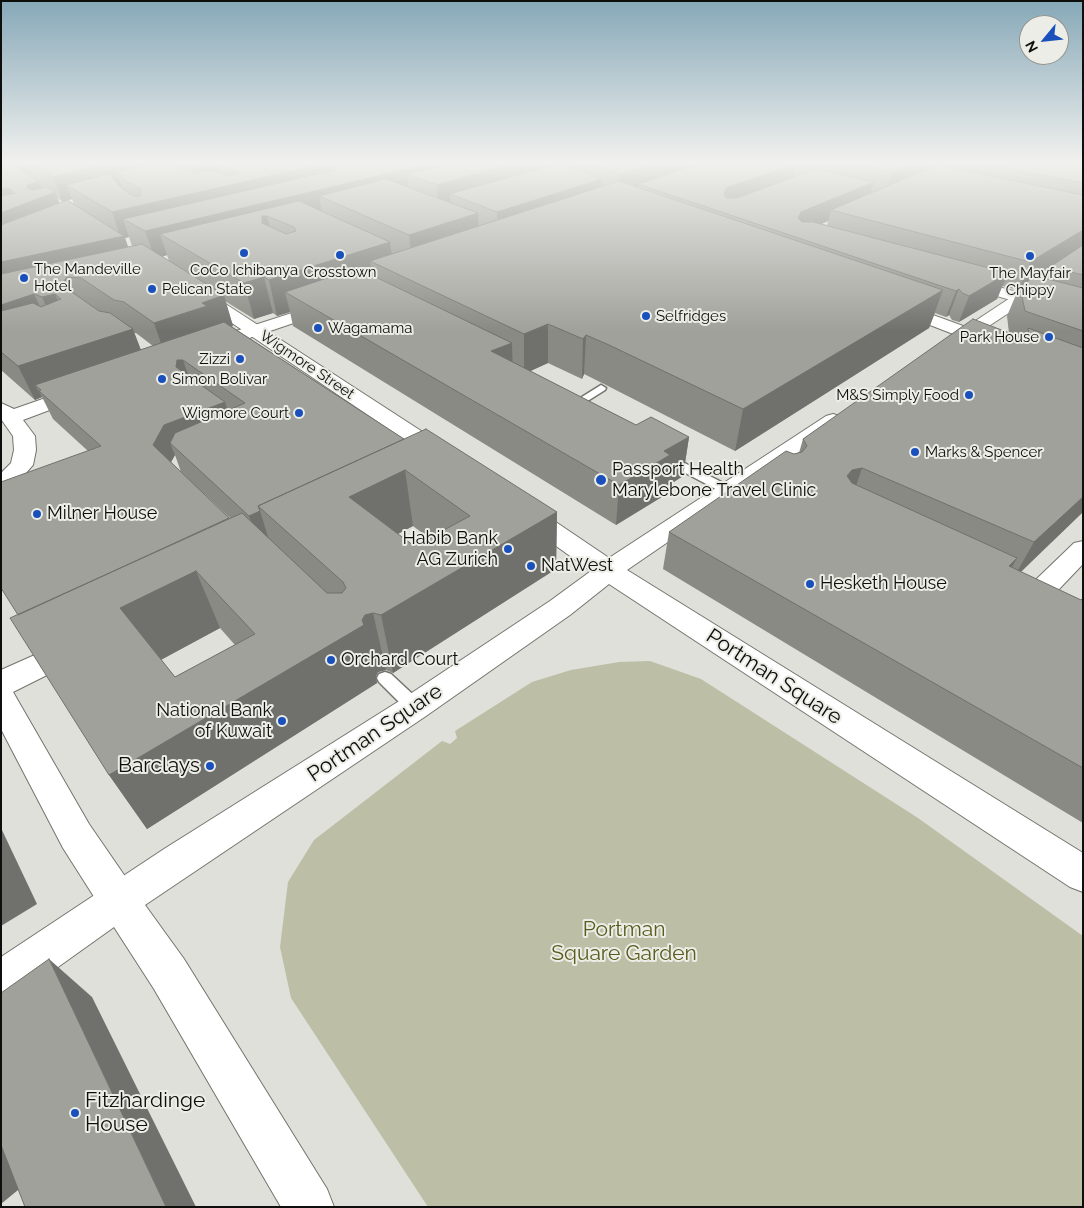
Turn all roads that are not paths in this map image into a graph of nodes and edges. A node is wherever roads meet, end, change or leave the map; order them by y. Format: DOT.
graph roads {
  1 [pos="1083,254"];
  2 [pos="945,276"];
  3 [pos="183,284"];
  4 [pos="1021,298"];
  5 [pos="336,303"];
  6 [pos="885,303"];
  7 [pos="1083,316"];
  8 [pos="255,330"];
  9 [pos="966,333"];
  10 [pos="945,346"];
  11 [pos="1008,349"];
  12 [pos="190,353"];
  13 [pos="97,386"];
  14 [pos="601,388"];
  15 [pos="851,407"];
  16 [pos="6,413"];
  17 [pos="588,414"];
  18 [pos="656,453"];
  19 [pos="759,469"];
  20 [pos="425,475"];
  21 [pos="784,481"];
  22 [pos="1,488"];
  23 [pos="730,491"];
  24 [pos="510,502"];
  25 [pos="1083,549"];
  26 [pos="608,571"];
  27 [pos="1057,613"];
  28 [pos="93,639"];
  29 [pos="385,678"];
  30 [pos="3,702"];
  31 [pos="415,707"];
  32 [pos="1083,874"];
  33 [pos="119,901"];
  34 [pos="1,982"];
  35 [pos="308,1207"];
  1 -- 4 [label="main road"];
  2 -- 4 [label="main road"];
  3 -- 8 [label="main road, Wigmore Street"];
  4 -- 7 [label="main road"];
  4 -- 9 [label="main road"];
  5 -- 8 [label="main road"];
  6 -- 9 [label="main road"];
  8 -- 12 [label="main road"];
  8 -- 20 [label="main road, Wigmore Street"];
  9 -- 10 [label="main road"];
  9 -- 11 [label="main road"];
  13 -- 16 [label="main road"];
  14 -- 17 [label="lane"];
  15 -- 19 [label="main road"];
  16 -- 22 [label="main road"];
  18 -- 23 [label="lane"];
  19 -- 21 [label="main road"];
  19 -- 23 [label="main road"];
  23 -- 26 [label="main road"];
  24 -- 26 [label="main road"];
  25 -- 27 [label="main road"];
  26 -- 31 [label="main road, Portman Square"];
  26 -- 32 [label="main road, Portman Square"];
  28 -- 30 [label="main road"];
  29 -- 31 [label="lane"];
  30 -- 33 [label="main road"];
  31 -- 33 [label="main road, Portman Square"];
  33 -- 34 [label="main road, Portman Square"];
  33 -- 35 [label="main road"];
}
